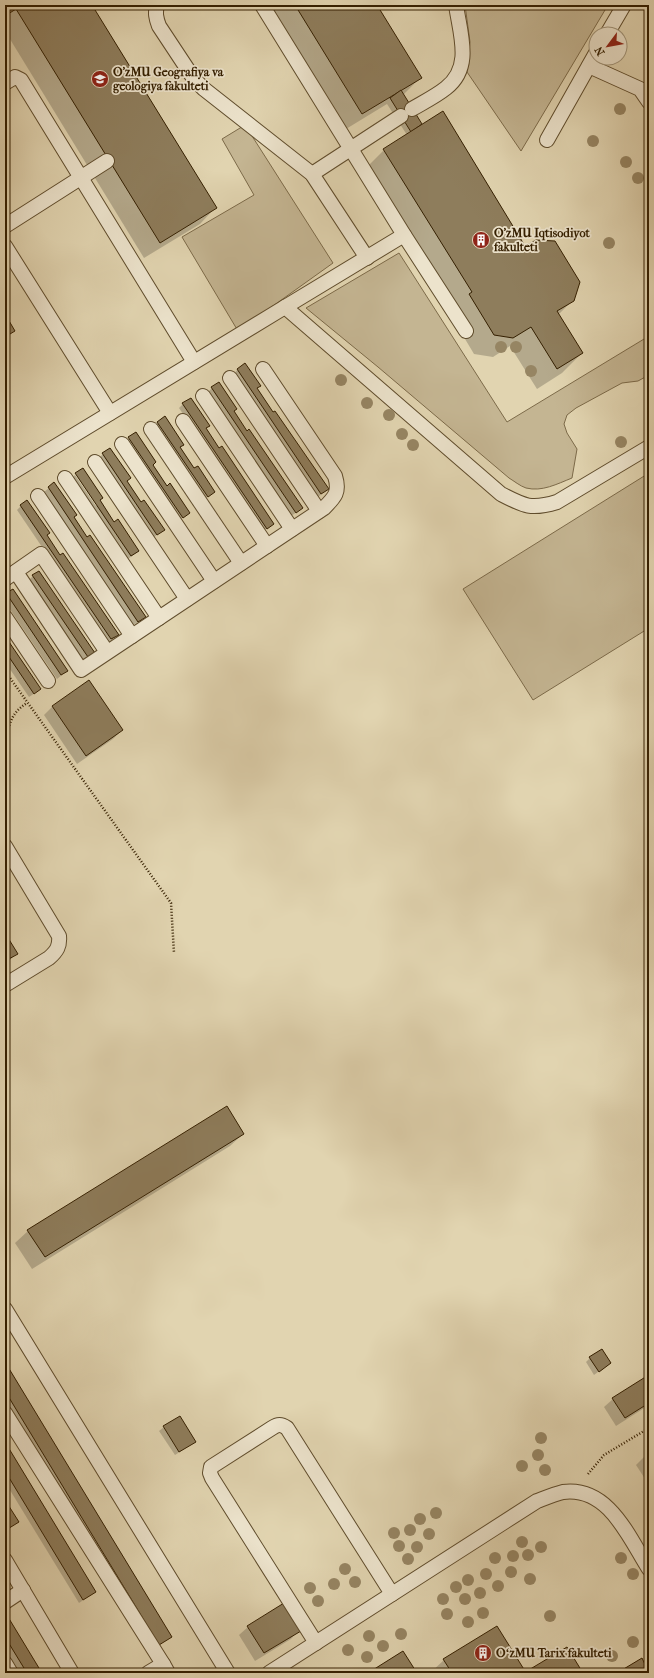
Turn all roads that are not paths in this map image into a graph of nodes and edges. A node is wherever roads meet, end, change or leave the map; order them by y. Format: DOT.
graph roads {
  1 [pos="157,5"];
  2 [pos="262,5"];
  3 [pos="456,5"];
  4 [pos="624,5"];
  5 [pos="612,26"];
  6 [pos="589,66"];
  7 [pos="5,83"];
  8 [pos="649,102"];
  9 [pos="547,140"];
  10 [pos="350,149"];
  11 [pos="107,161"];
  12 [pos="312,174"];
  13 [pos="81,177"];
  14 [pos="5,226"];
  15 [pos="404,235"];
  16 [pos="5,246"];
  17 [pos="367,258"];
  18 [pos="285,307"];
  19 [pos="466,332"];
  20 [pos="194,362"];
  21 [pos="263,369"];
  22 [pos="230,378"];
  23 [pos="203,396"];
  24 [pos="110,414"];
  25 [pos="183,421"];
  26 [pos="151,429"];
  27 [pos="122,444"];
  28 [pos="649,446"];
  29 [pos="95,462"];
  30 [pos="5,477"];
  31 [pos="65,478"];
  32 [pos="38,496"];
  33 [pos="319,511"];
  34 [pos="292,529"];
  35 [pos="266,546"];
  36 [pos="241,563"];
  37 [pos="10,576"];
  38 [pos="214,581"];
  39 [pos="187,599"];
  40 [pos="5,617"];
  41 [pos="159,618"];
  42 [pos="132,636"];
  43 [pos="107,652"];
  44 [pos="48,681"];
  45 [pos="5,846"];
  46 [pos="5,985"];
  47 [pos="5,1309"];
  48 [pos="5,1413"];
  49 [pos="5,1560"];
  50 [pos="649,1569"];
  51 [pos="23,1590"];
  52 [pos="392,1594"];
  53 [pos="5,1602"];
  54 [pos="316,1643"];
  55 [pos="5,1663"];
  56 [pos="165,1669"];
  57 [pos="11,1673"];
  58 [pos="72,1673"];
  59 [pos="148,1673"];
  60 [pos="228,1673"];
  61 [pos="269,1673"];
  1 -- 12 [label="lane"];
  2 -- 10 [label="lane"];
  3 -- 10 [label="lane"];
  4 -- 5 [label="lane"];
  6 -- 8 [label="lane"];
  6 -- 9 [label="lane"];
  7 -- 13 [label="lane"];
  10 -- 12 [label="lane"];
  10 -- 15 [label="lane"];
  11 -- 13 [label="lane"];
  12 -- 17 [label="lane"];
  13 -- 14 [label="lane"];
  13 -- 20 [label="lane"];
  15 -- 17 [label="lane"];
  15 -- 19 [label="lane"];
  16 -- 24 [label="lane"];
  17 -- 18 [label="lane"];
  18 -- 20 [label="lane"];
  18 -- 28 [label="lane"];
  20 -- 24 [label="lane"];
  21 -- 33 [label="lane"];
  22 -- 33 [label="lane"];
  23 -- 34 [label="lane"];
  24 -- 30 [label="lane"];
  25 -- 35 [label="lane"];
  26 -- 36 [label="lane"];
  27 -- 38 [label="lane"];
  29 -- 39 [label="lane"];
  31 -- 41 [label="lane"];
  32 -- 42 [label="lane"];
  33 -- 34 [label="lane"];
  34 -- 35 [label="lane"];
  35 -- 36 [label="lane"];
  36 -- 38 [label="lane"];
  37 -- 43 [label="lane"];
  37 -- 43 [label="lane"];
  38 -- 39 [label="lane"];
  39 -- 41 [label="lane"];
  40 -- 44 [label="lane"];
  41 -- 42 [label="lane"];
  42 -- 43 [label="lane"];
  45 -- 46 [label="lane"];
  47 -- 60 [label="lane"];
  48 -- 56 [label="lane"];
  49 -- 51 [label="lane"];
  50 -- 52 [label="lane"];
  51 -- 53 [label="lane"];
  51 -- 58 [label="lane"];
  52 -- 54 [label="lane"];
  52 -- 54 [label="lane"];
  54 -- 61 [label="lane"];
  55 -- 57 [label="lane"];
  56 -- 59 [label="lane"];
}
